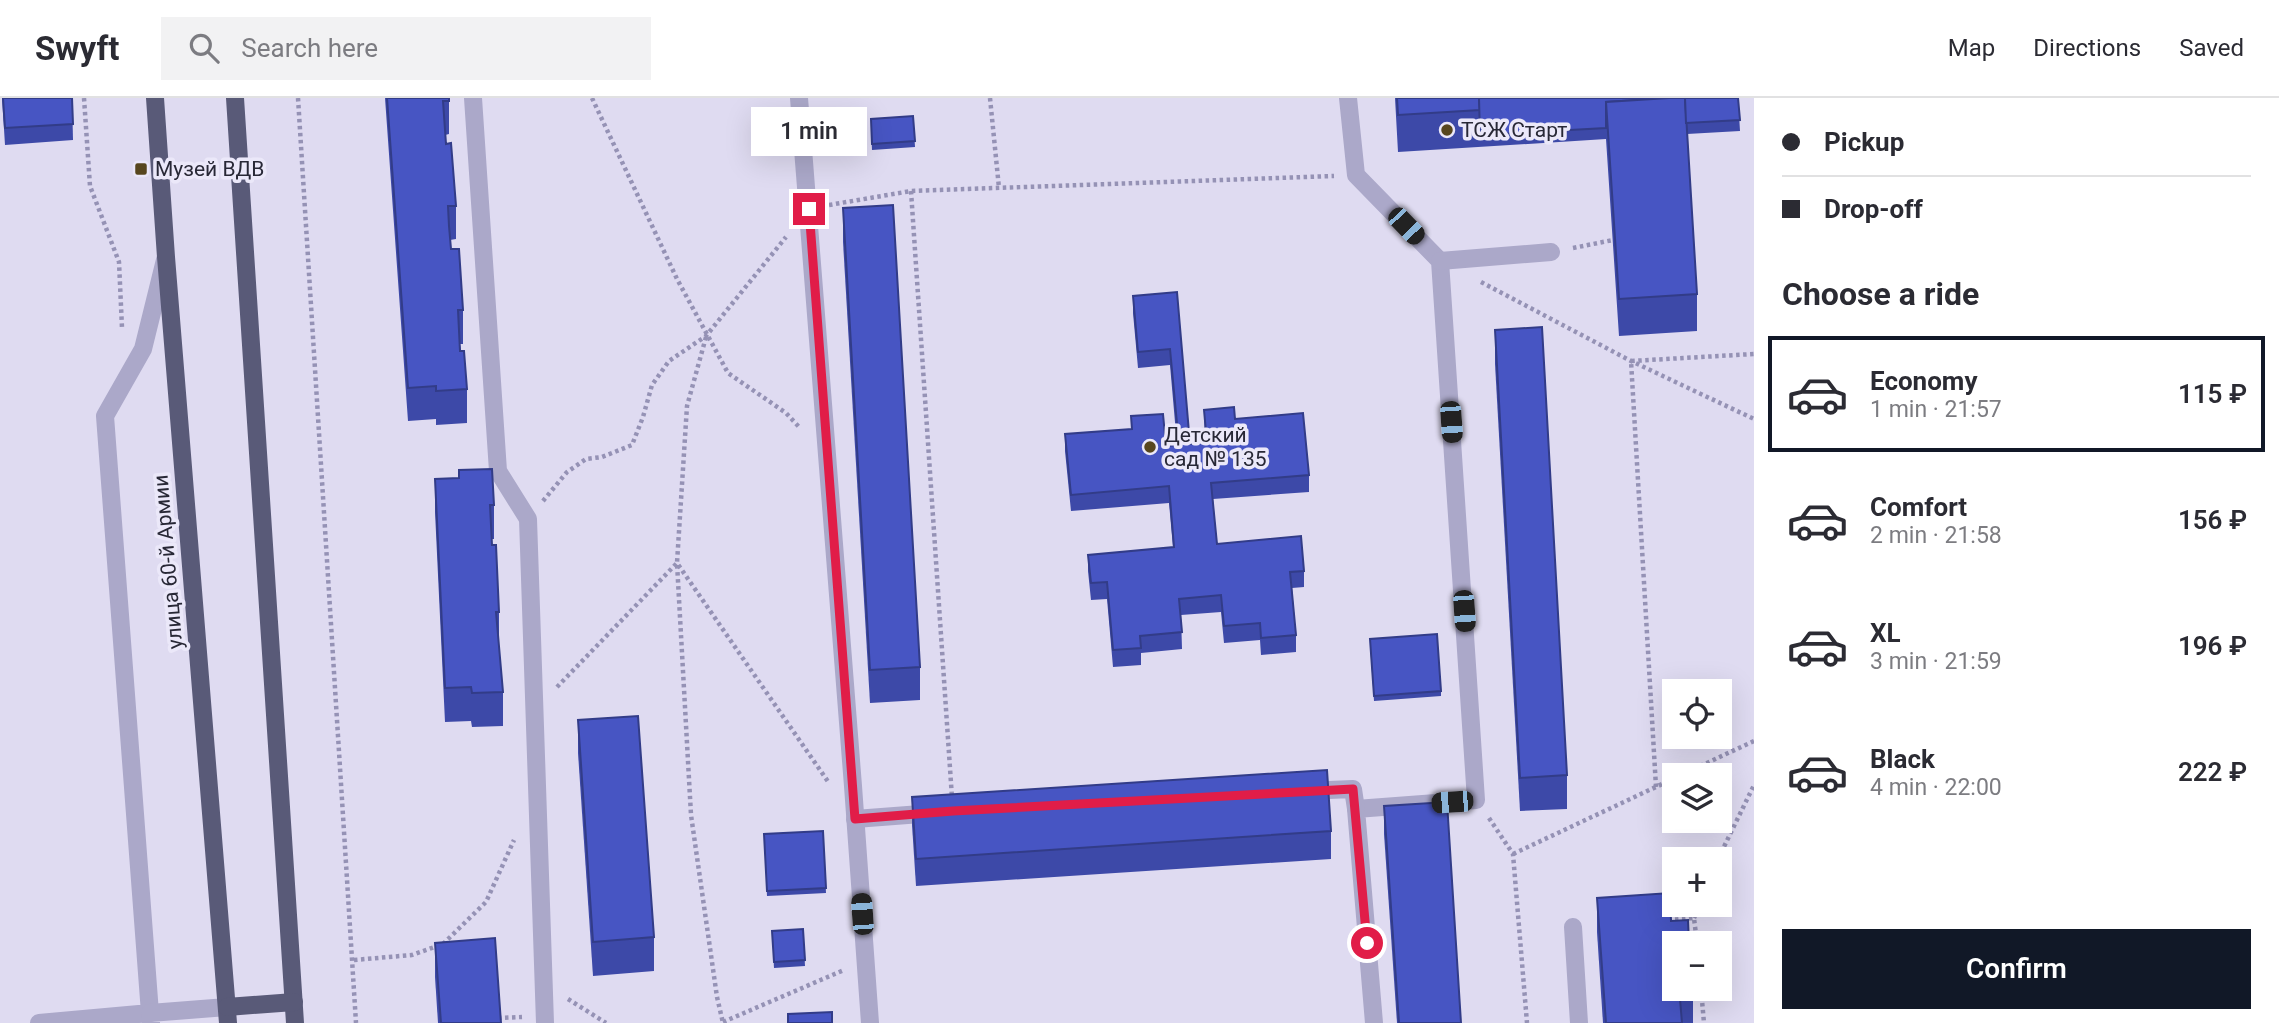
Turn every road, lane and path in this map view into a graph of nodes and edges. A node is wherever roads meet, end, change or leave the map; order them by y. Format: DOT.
graph roads {
  1 [pos="155,98"];
  2 [pos="235,98"];
  3 [pos="298,98"];
  4 [pos="473,98"];
  5 [pos="592,98"];
  6 [pos="799,98"];
  7 [pos="990,98"];
  8 [pos="1348,98"];
  9 [pos="1356,175"];
  10 [pos="999,188"];
  11 [pos="911,191"];
  12 [pos="809,209"];
  13 [pos="1613,240"];
  14 [pos="1550,252"];
  15 [pos="166,257"];
  16 [pos="1440,261"];
  17 [pos="1475,279"];
  18 [pos="706,336"];
  19 [pos="1754,354"];
  20 [pos="1631,360"];
  21 [pos="1754,419"];
  22 [pos="806,434"];
  23 [pos="528,519"];
  24 [pos="677,563"];
  25 [pos="534,710"];
  26 [pos="1754,741"];
  27 [pos="1707,763"];
  28 [pos="1662,784"];
  29 [pos="1754,785"];
  30 [pos="831,786"];
  31 [pos="1656,787"];
  32 [pos="1284,792"];
  33 [pos="1476,800"];
  34 [pos="1356,809"];
  35 [pos="953,811"];
  36 [pos="855,819"];
  37 [pos="514,839"];
  38 [pos="1724,847"];
  39 [pos="1513,854"];
  40 [pos="1694,918"];
  41 [pos="1667,920"];
  42 [pos="1573,927"];
  43 [pos="1696,931"];
  44 [pos="354,960"];
  45 [pos="865,961"];
  46 [pos="544,985"];
  47 [pos="1702,1001"];
  48 [pos="294,1002"];
  49 [pos="228,1015"];
  50 [pos="150,1018"];
  51 [pos="723,1022"];
  52 [pos="39,1023"];
  53 [pos="295,1023"];
  54 [pos="356,1023"];
  55 [pos="545,1023"];
  56 [pos="606,1023"];
  57 [pos="870,1023"];
  58 [pos="1374,1023"];
  59 [pos="1527,1023"];
  60 [pos="1579,1023"];
  61 [pos="1704,1023"];
  1 -- 15 [label="main road, улица 60-й Армии"];
  2 -- 48 [label="main road"];
  3 -- 44 [label="path"];
  4 -- 23 [label="lane"];
  5 -- 18 [label="path"];
  6 -- 12 [label="lane"];
  7 -- 10 [label="path"];
  8 -- 9 [label="lane"];
  9 -- 10 [label="path"];
  9 -- 16 [label="lane"];
  10 -- 11 [label="path"];
  11 -- 12 [label="path"];
  11 -- 35 [label="path"];
  12 -- 18 [label="path"];
  12 -- 36 [label="lane"];
  13 -- 14 [label="path"];
  14 -- 16 [label="lane"];
  15 -- 49 [label="main road, улица 60-й Армии"];
  15 -- 50 [label="lane"];
  16 -- 33 [label="lane"];
  17 -- 20 [label="path"];
  18 -- 22 [label="path"];
  18 -- 23 [label="path"];
  18 -- 24 [label="path"];
  19 -- 20 [label="path"];
  20 -- 21 [label="path"];
  20 -- 31 [label="path"];
  23 -- 25 [label="lane"];
  24 -- 25 [label="path"];
  24 -- 30 [label="path"];
  24 -- 51 [label="path"];
  25 -- 46 [label="lane"];
  26 -- 27 [label="path"];
  28 -- 31 [label="path"];
  29 -- 38 [label="path"];
  31 -- 39 [label="path"];
  32 -- 34 [label="lane"];
  33 -- 34 [label="lane"];
  33 -- 39 [label="path"];
  34 -- 58 [label="lane"];
  35 -- 36 [label="lane"];
  36 -- 45 [label="lane"];
  37 -- 44 [label="path"];
  39 -- 59 [label="path"];
  40 -- 41 [label="path"];
  40 -- 43 [label="path"];
  42 -- 60 [label="lane"];
  44 -- 54 [label="path"];
  45 -- 51 [label="path"];
  45 -- 57 [label="lane"];
  46 -- 55 [label="lane"];
  46 -- 56 [label="path"];
  47 -- 61 [label="path"];
  48 -- 49 [label="main road"];
  48 -- 53 [label="main road"];
  49 -- 50 [label="lane"];
  50 -- 52 [label="lane"];
}
